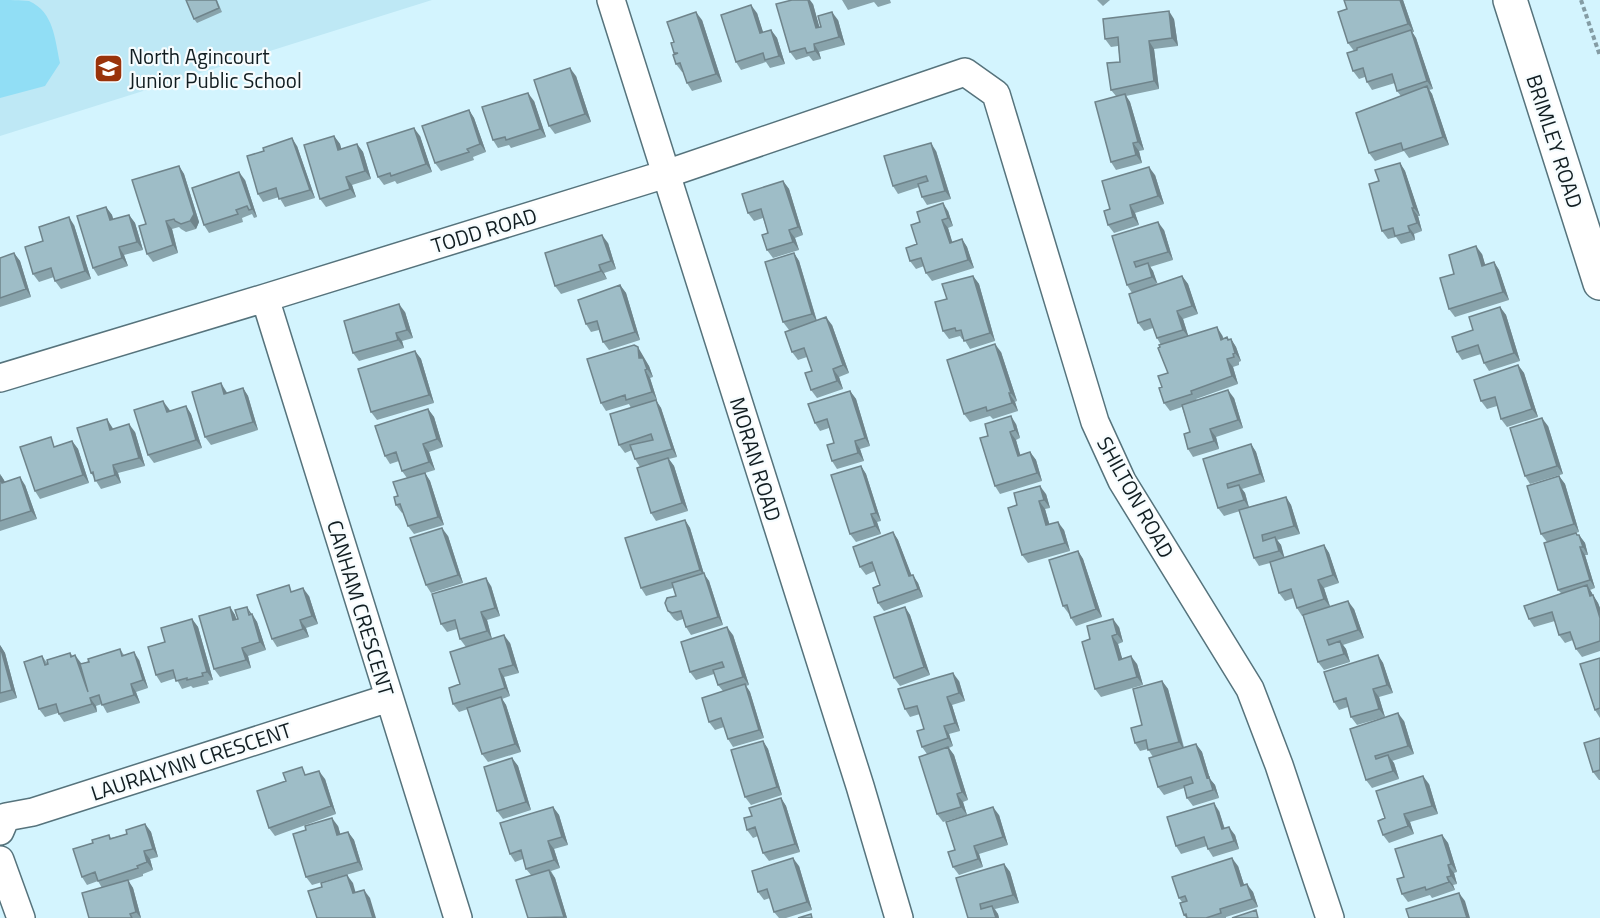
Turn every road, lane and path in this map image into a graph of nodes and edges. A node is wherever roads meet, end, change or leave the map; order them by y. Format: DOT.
graph roads {
  1 [pos="611,0"];
  2 [pos="1510,0"];
  3 [pos="1581,0"];
  4 [pos="1600,56"];
  5 [pos="965,72"];
  6 [pos="666,174"];
  7 [pos="1600,283"];
  8 [pos="265,298"];
  9 [pos="0,378"];
  10 [pos="389,698"];
  11 [pos="0,831"];
  12 [pos="0,860"];
  13 [pos="21,918"];
  14 [pos="458,918"];
  15 [pos="899,918"];
  16 [pos="1330,918"];
  1 -- 6 [label="street, MORAN ROAD"];
  2 -- 7 [label="main road, BRIMLEY ROAD"];
  3 -- 4 [label="path"];
  5 -- 6 [label="street, TODD ROAD"];
  5 -- 16 [label="street, SHILTON ROAD"];
  6 -- 8 [label="street, TODD ROAD"];
  6 -- 15 [label="street, MORAN ROAD"];
  8 -- 9 [label="street, TODD ROAD"];
  8 -- 10 [label="street, CANHAM CRESCENT"];
  10 -- 11 [label="street, LAURALYNN CRESCENT"];
  10 -- 14 [label="street, CANHAM CRESCENT"];
  12 -- 13 [label="street"];
}
